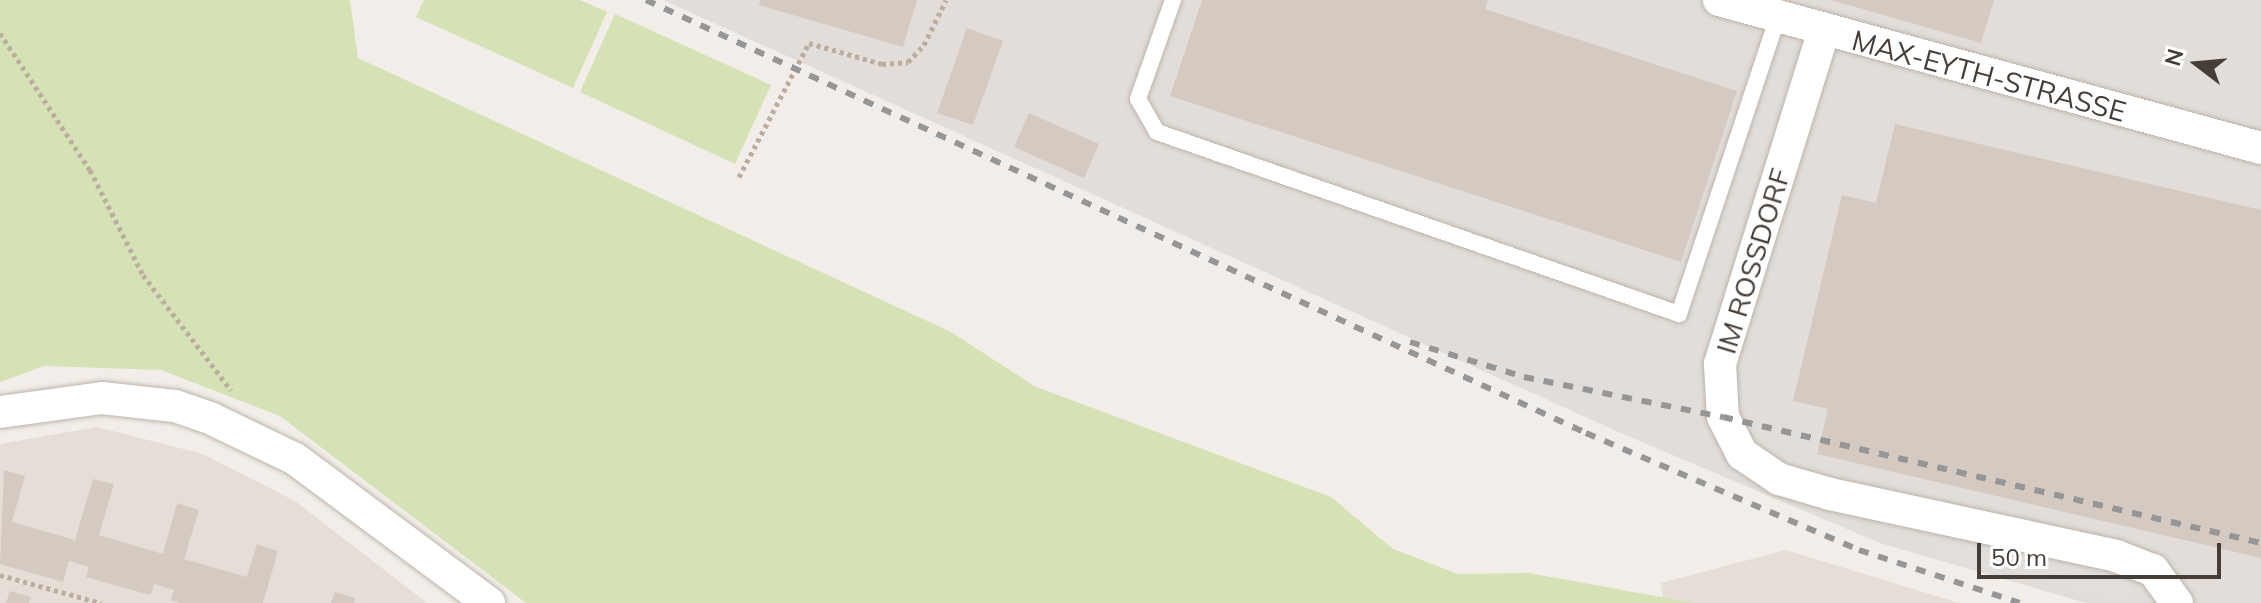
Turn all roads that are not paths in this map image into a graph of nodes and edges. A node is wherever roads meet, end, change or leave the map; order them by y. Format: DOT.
graph roads {
  1 [pos="1173,0"];
  2 [pos="1719,0"];
  3 [pos="1778,17"];
  4 [pos="1824,30"];
  5 [pos="2261,148"];
  6 [pos="0,412"];
  7 [pos="489,603"];
  8 [pos="2177,603"];
  1 -- 3 [label="lane"];
  2 -- 3 [label="street, MAX-EYTH-STRASSE"];
  3 -- 4 [label="street, MAX-EYTH-STRASSE"];
  4 -- 5 [label="street, MAX-EYTH-STRASSE"];
  4 -- 8 [label="street, IM ROSSDORF"];
  6 -- 7 [label="street"];
}
